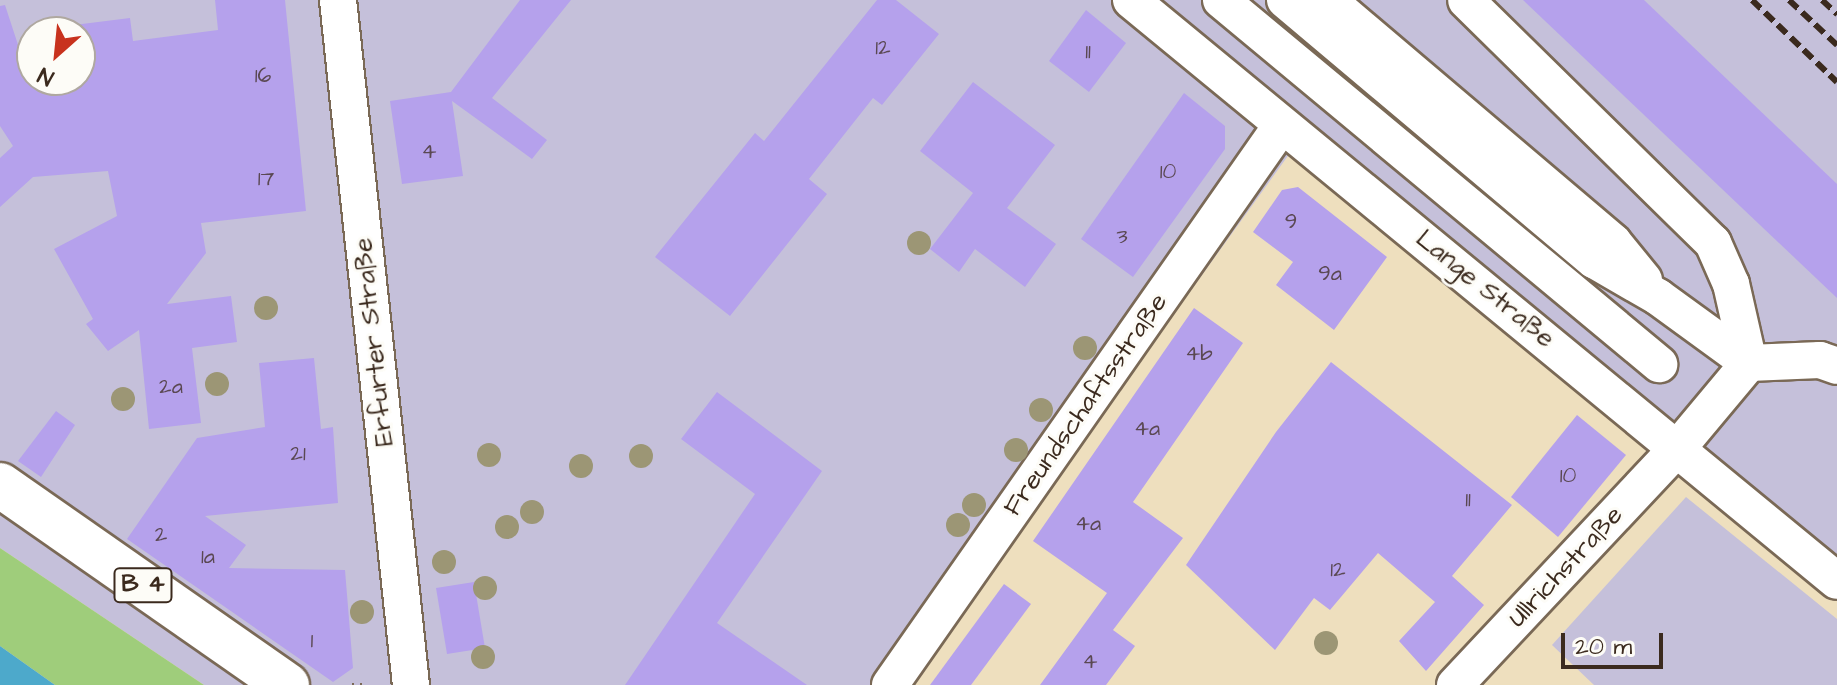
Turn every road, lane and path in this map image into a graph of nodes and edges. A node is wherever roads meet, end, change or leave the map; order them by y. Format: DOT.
graph roads {
  1 [pos="338,0"];
  2 [pos="1131,0"];
  3 [pos="1221,0"];
  4 [pos="1285,0"];
  5 [pos="1328,0"];
  6 [pos="1466,0"];
  7 [pos="1281,126"];
  8 [pos="1658,297"];
  9 [pos="1617,330"];
  10 [pos="1749,363"];
  11 [pos="1659,364"];
  12 [pos="1837,366"];
  13 [pos="1677,449"];
  14 [pos="0,485"];
  15 [pos="1837,581"];
  16 [pos="287,685"];
  17 [pos="352,685"];
  18 [pos="366,685"];
  19 [pos="411,685"];
  20 [pos="890,685"];
  21 [pos="1455,685"];
  1 -- 19 [label="street, Erfurter Straße"];
  2 -- 7 [label="street, Lange Straße"];
  3 -- 9 [label="street"];
  4 -- 8 [label="street"];
  5 -- 8 [label="street"];
  6 -- 10 [label="street"];
  7 -- 13 [label="street, Lange Straße"];
  7 -- 20 [label="street, Freundschaftsstraße"];
  8 -- 9 [label="street"];
  8 -- 10 [label="street"];
  9 -- 11 [label="street"];
  10 -- 12 [label="street"];
  10 -- 13 [label="street, Ullrichstraße"];
  13 -- 15 [label="street, Lange Straße"];
  13 -- 21 [label="street, Ullrichstraße"];
  14 -- 16 [label="main road, B 4"];
  17 -- 18 [label="path"];
}
